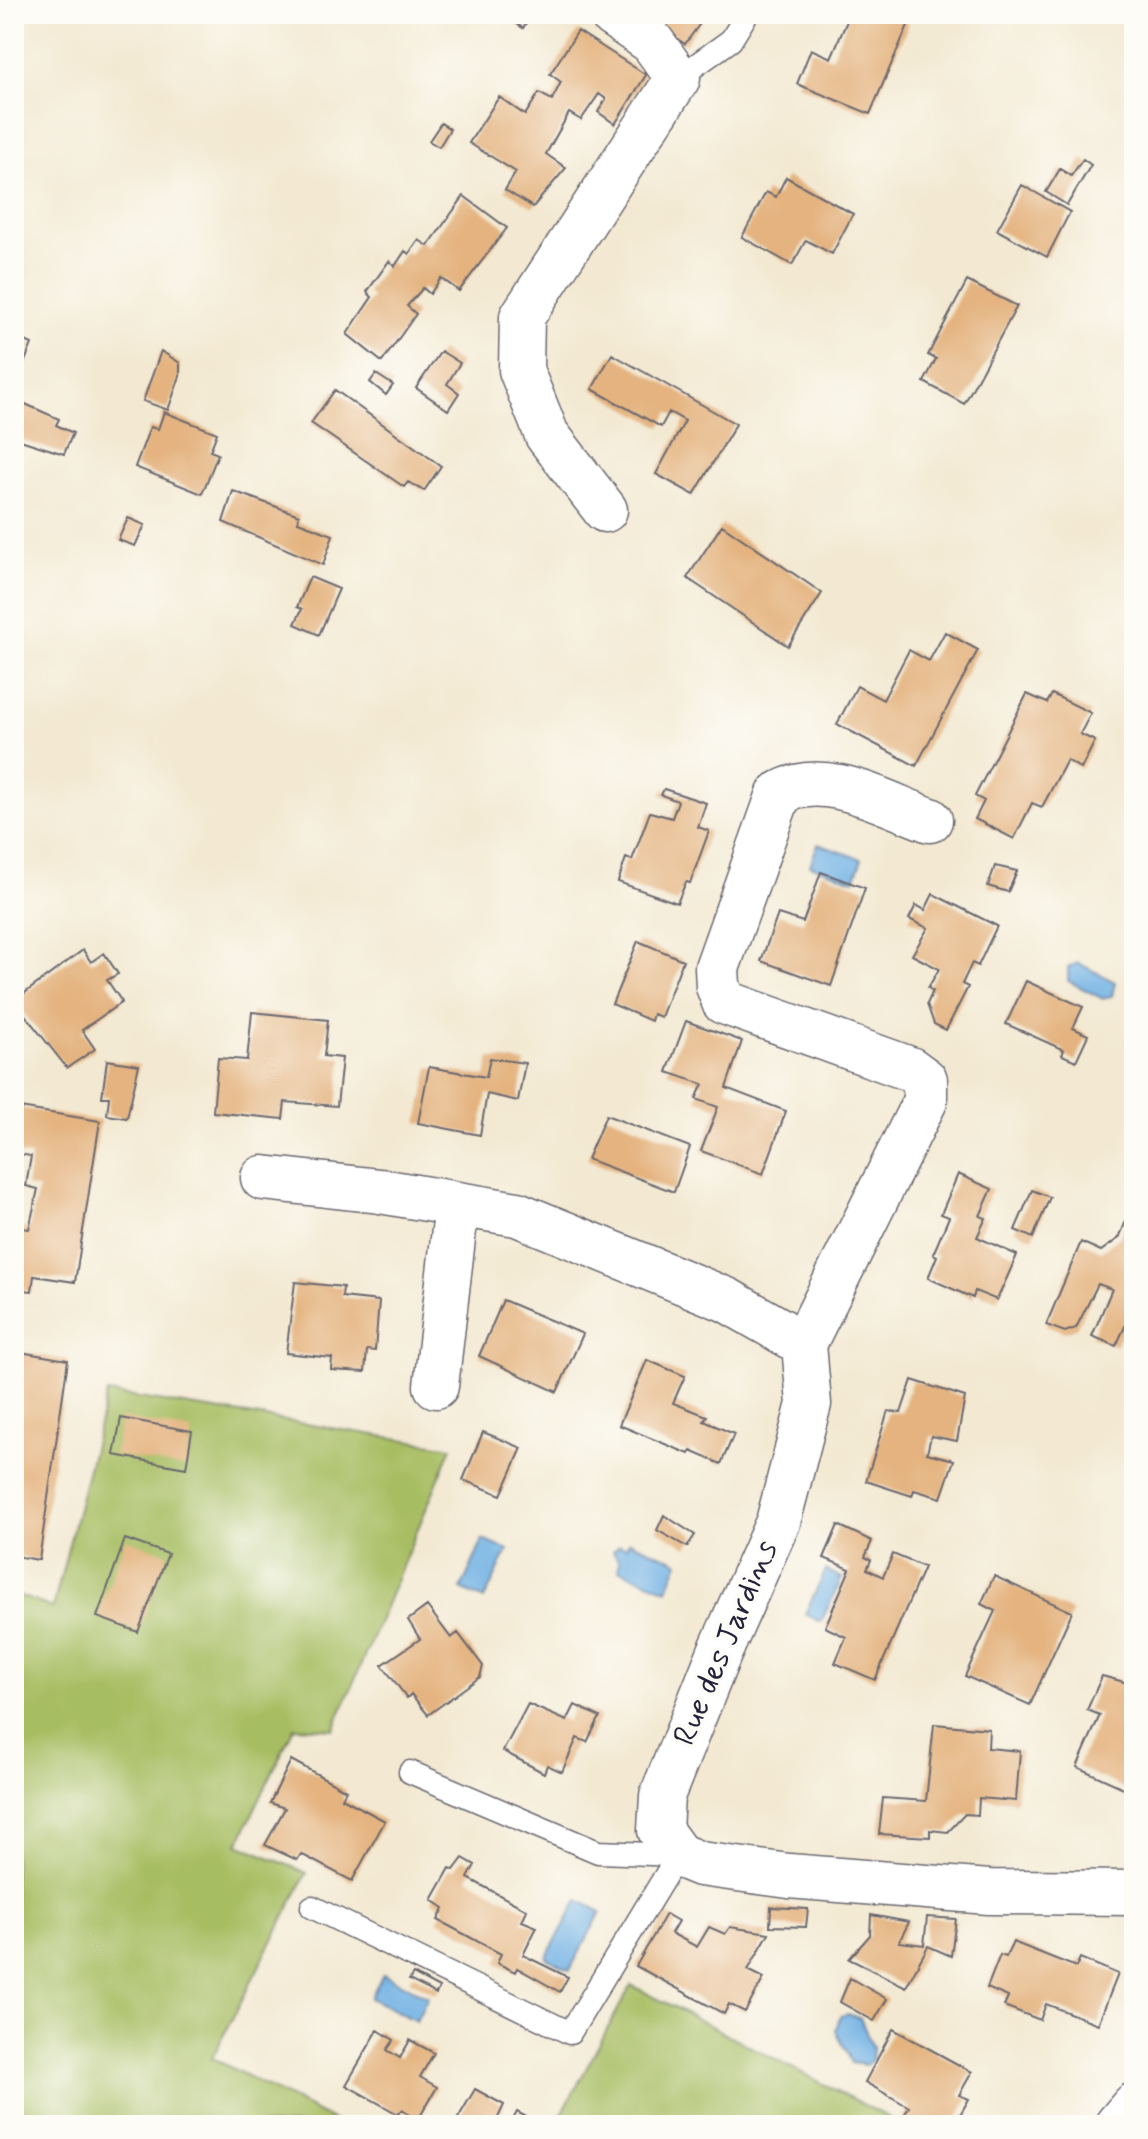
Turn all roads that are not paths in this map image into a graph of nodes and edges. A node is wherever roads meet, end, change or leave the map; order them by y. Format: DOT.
graph roads {
  1 [pos="611,14"];
  2 [pos="747,14"];
  3 [pos="678,78"];
  4 [pos="605,510"];
  5 [pos="930,820"];
  6 [pos="263,1178"];
  7 [pos="457,1204"];
  8 [pos="804,1344"];
  9 [pos="436,1386"];
  10 [pos="410,1772"];
  11 [pos="678,1855"];
  12 [pos="1134,1893"];
  13 [pos="312,1907"];
  14 [pos="1134,2105"];
  15 [pos="1117,2125"];
  1 -- 3 [label="street"];
  2 -- 3 [label="lane"];
  3 -- 4 [label="street"];
  5 -- 8 [label="street"];
  6 -- 7 [label="street"];
  7 -- 8 [label="street"];
  7 -- 9 [label="street"];
  8 -- 11 [label="street, Rue des Jardins"];
  10 -- 11 [label="lane"];
  11 -- 12 [label="street"];
  11 -- 13 [label="lane"];
  14 -- 15 [label="street"];
}
